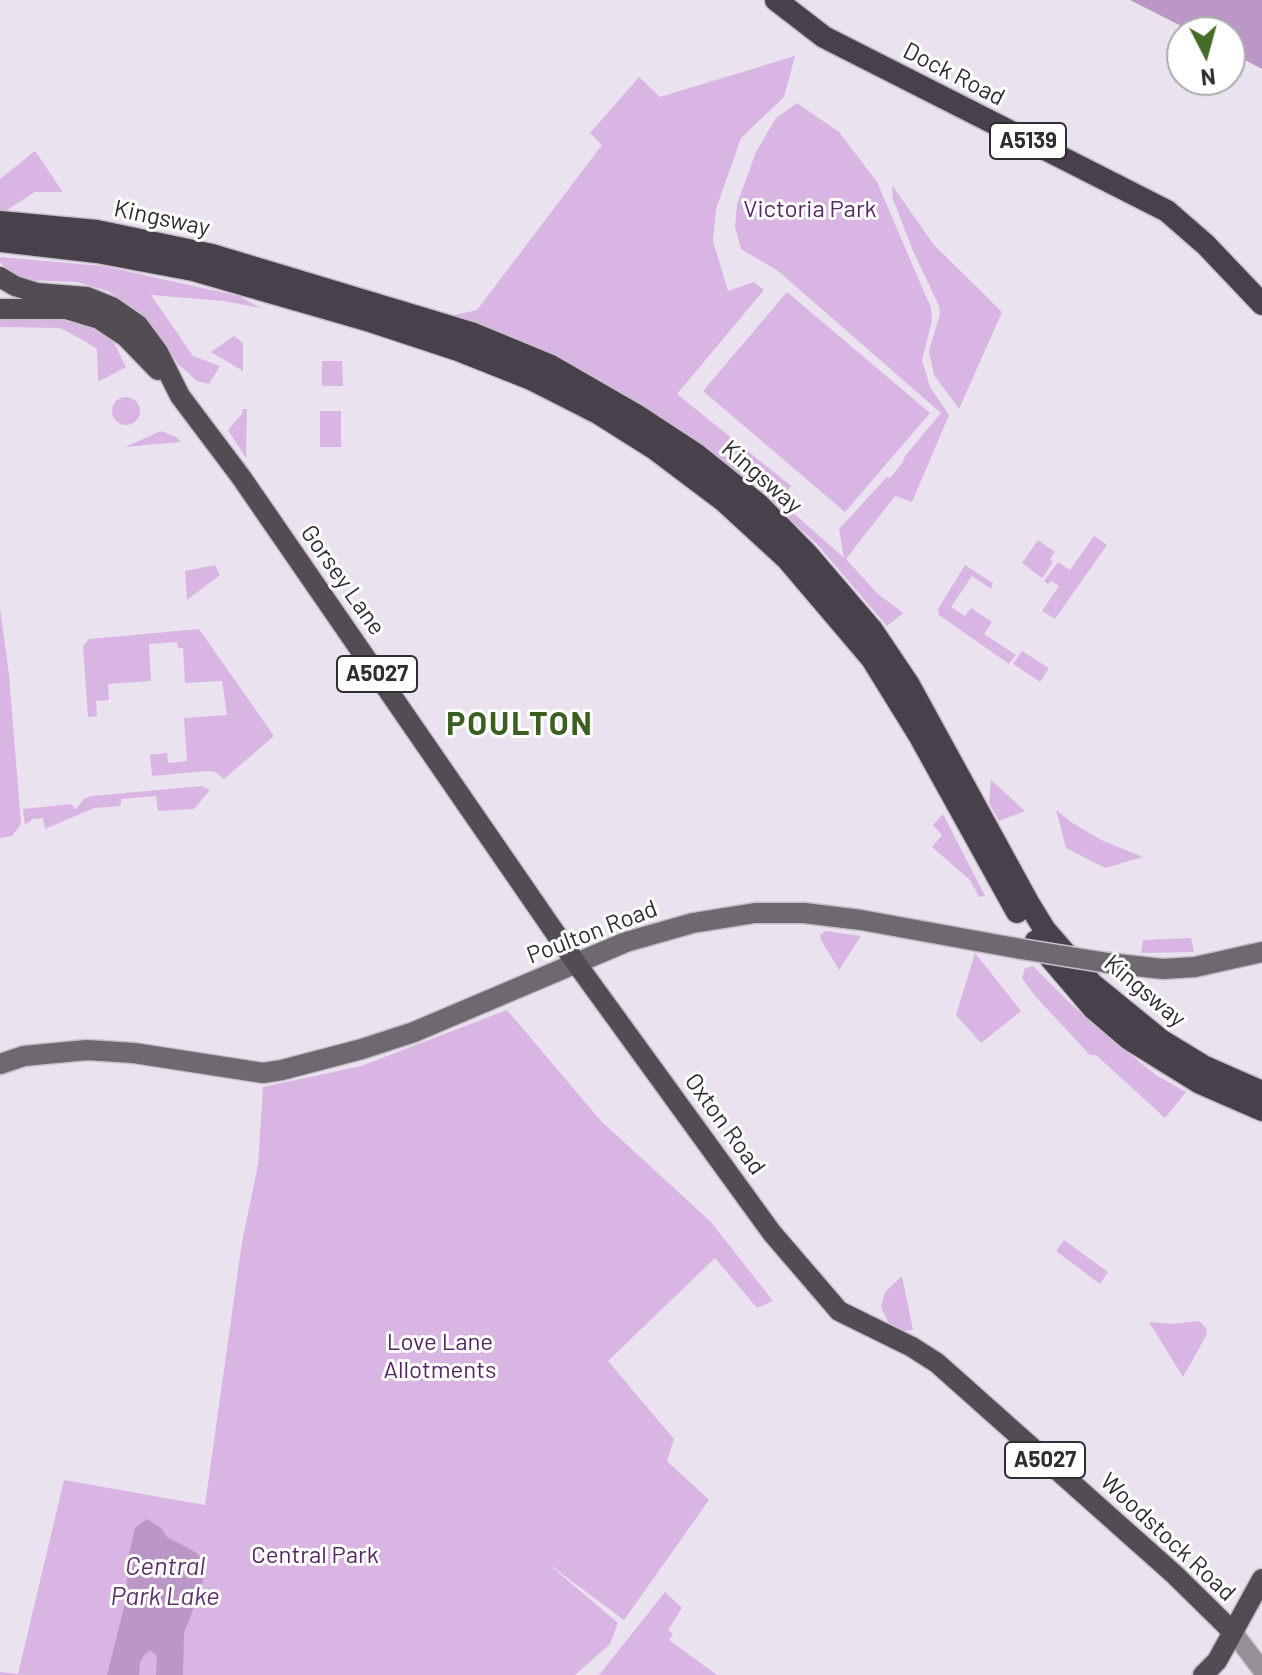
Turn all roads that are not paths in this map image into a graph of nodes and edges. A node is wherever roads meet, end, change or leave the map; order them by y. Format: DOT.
graph roads {
  1 [pos="776,0"];
  2 [pos="0,222"];
  3 [pos="0,241"];
  4 [pos="0,277"];
  5 [pos="1262,304"];
  6 [pos="0,309"];
  7 [pos="174,387"];
  8 [pos="1262,952"];
  9 [pos="576,963"];
  10 [pos="0,1064"];
  11 [pos="1262,1092"];
  12 [pos="1262,1110"];
  13 [pos="839,1311"];
  14 [pos="1262,1579"];
  15 [pos="1233,1632"];
  16 [pos="1262,1670"];
  17 [pos="1203,1675"];
  1 -- 5 [label="highway, Dock Road / A5139"];
  2 -- 11 [label="highway, Kingsway"];
  3 -- 12 [label="highway, Kingsway"];
  4 -- 7 [label="main road, Gorsey Lane / A5027"];
  6 -- 7 [label="main road, Gorsey Lane / A5027"];
  7 -- 9 [label="main road, Gorsey Lane / A5027"];
  8 -- 9 [label="main road, Poulton Road, bridge"];
  9 -- 10 [label="main road, Poulton Road"];
  9 -- 13 [label="main road, Oxton Road / A5027"];
  13 -- 15 [label="main road, Woodstock Road / A5027"];
  14 -- 15 [label="main road"];
  15 -- 16 [label="street"];
  15 -- 17 [label="main road"];
}
